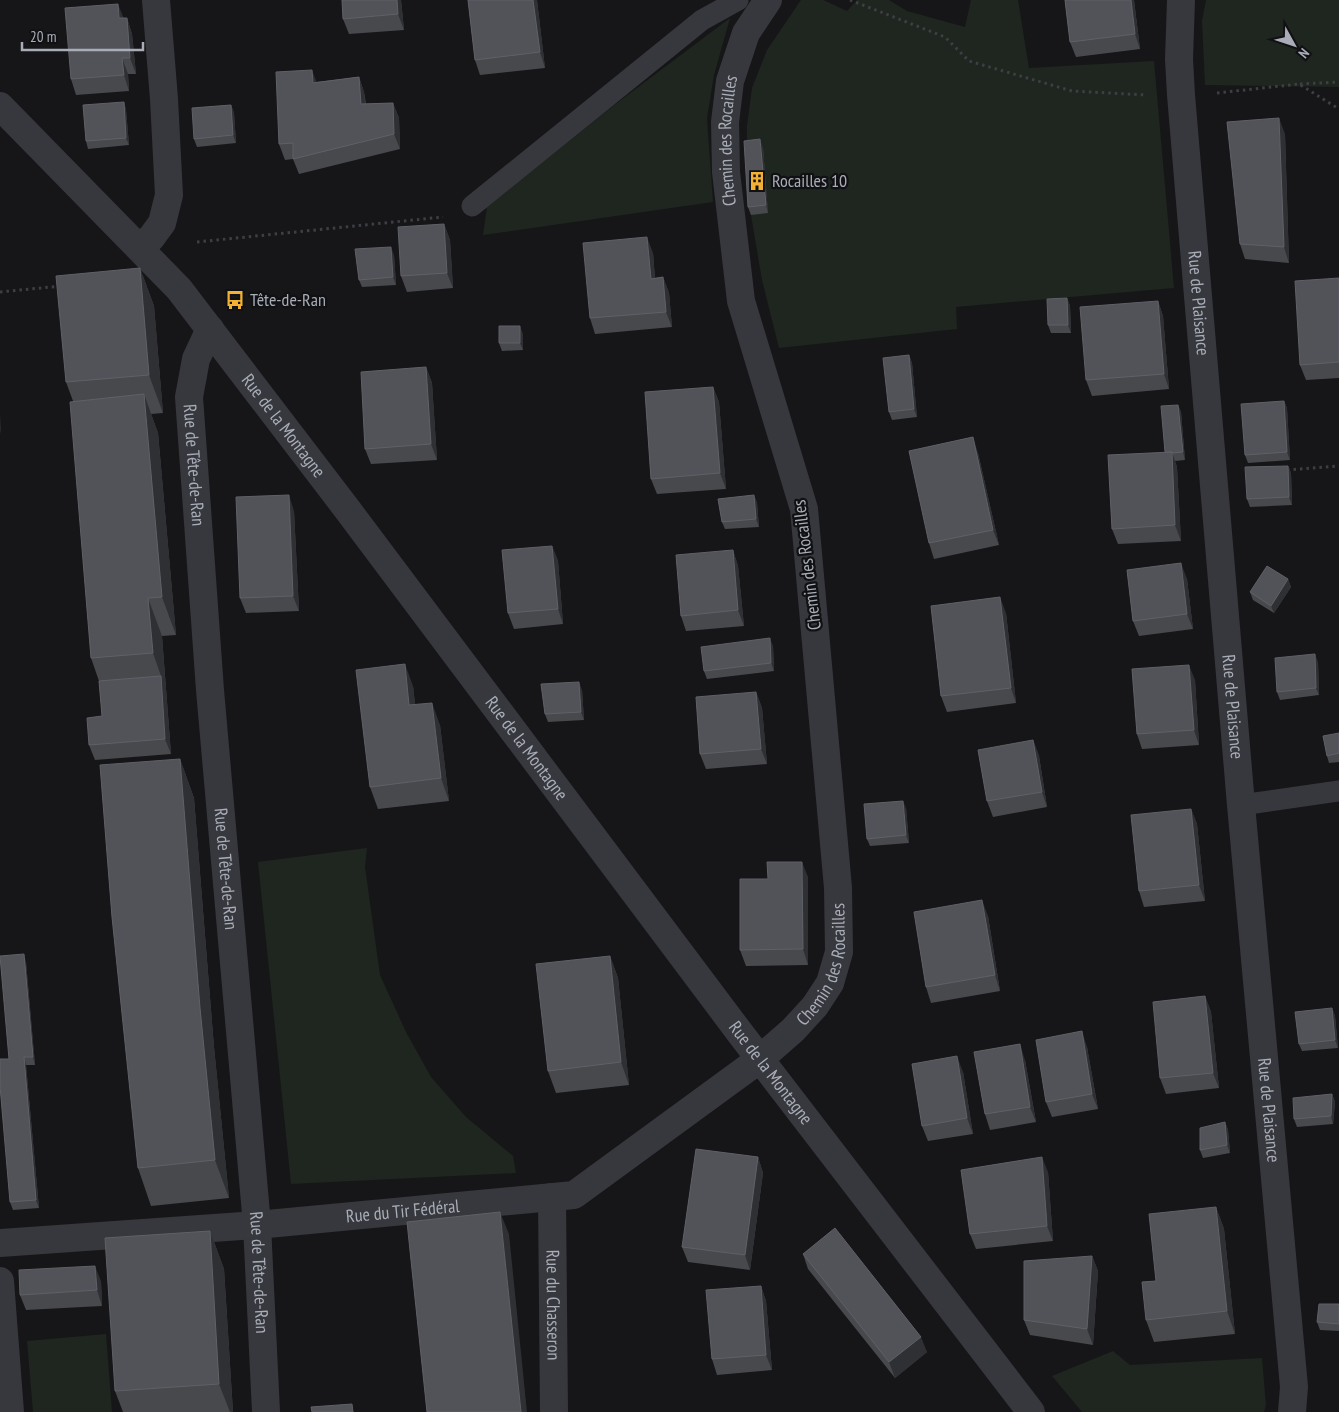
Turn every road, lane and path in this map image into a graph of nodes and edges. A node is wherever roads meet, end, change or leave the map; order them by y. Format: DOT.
graph roads {
  1 [pos="156,0"];
  2 [pos="738,0"];
  3 [pos="768,0"];
  4 [pos="850,0"];
  5 [pos="1181,0"];
  6 [pos="1339,82"];
  7 [pos="1299,84"];
  8 [pos="1182,95"];
  9 [pos="0,106"];
  10 [pos="1339,109"];
  11 [pos="472,206"];
  12 [pos="197,242"];
  13 [pos="139,247"];
  14 [pos="69,285"];
  15 [pos="0,292"];
  16 [pos="210,329"];
  17 [pos="1339,466"];
  18 [pos="1284,470"];
  19 [pos="1339,791"];
  20 [pos="1241,805"];
  21 [pos="760,1059"];
  22 [pos="552,1197"];
  23 [pos="257,1225"];
  24 [pos="0,1243"];
  25 [pos="0,1281"];
  26 [pos="10,1412"];
  27 [pos="266,1412"];
  28 [pos="554,1412"];
  29 [pos="1030,1412"];
  30 [pos="1292,1412"];
  1 -- 13 [label="street"];
  2 -- 11 [label="lane"];
  3 -- 21 [label="street, Chemin des Rocailles"];
  4 -- 8 [label="path"];
  5 -- 8 [label="street, Rue de Plaisance"];
  6 -- 7 [label="path"];
  7 -- 8 [label="path"];
  7 -- 10 [label="path"];
  8 -- 20 [label="street, Rue de Plaisance"];
  9 -- 13 [label="street, Rue de la Montagne"];
  11 -- 12 [label="path"];
  13 -- 16 [label="street, Rue de la Montagne"];
  14 -- 15 [label="path"];
  16 -- 21 [label="street, Rue de la Montagne"];
  16 -- 23 [label="street, Rue de Tête-de-Ran"];
  17 -- 18 [label="path"];
  19 -- 20 [label="lane"];
  20 -- 30 [label="street, Rue de Plaisance"];
  21 -- 22 [label="street, Rue du Tir Fédéral"];
  21 -- 29 [label="street, Rue de la Montagne"];
  22 -- 23 [label="street, Rue du Tir Fédéral"];
  22 -- 28 [label="street, Rue du Chasseron"];
  23 -- 24 [label="street, Rue du Tir Fédéral"];
  23 -- 27 [label="street, Rue de Tête-de-Ran"];
  25 -- 26 [label="street"];
}
